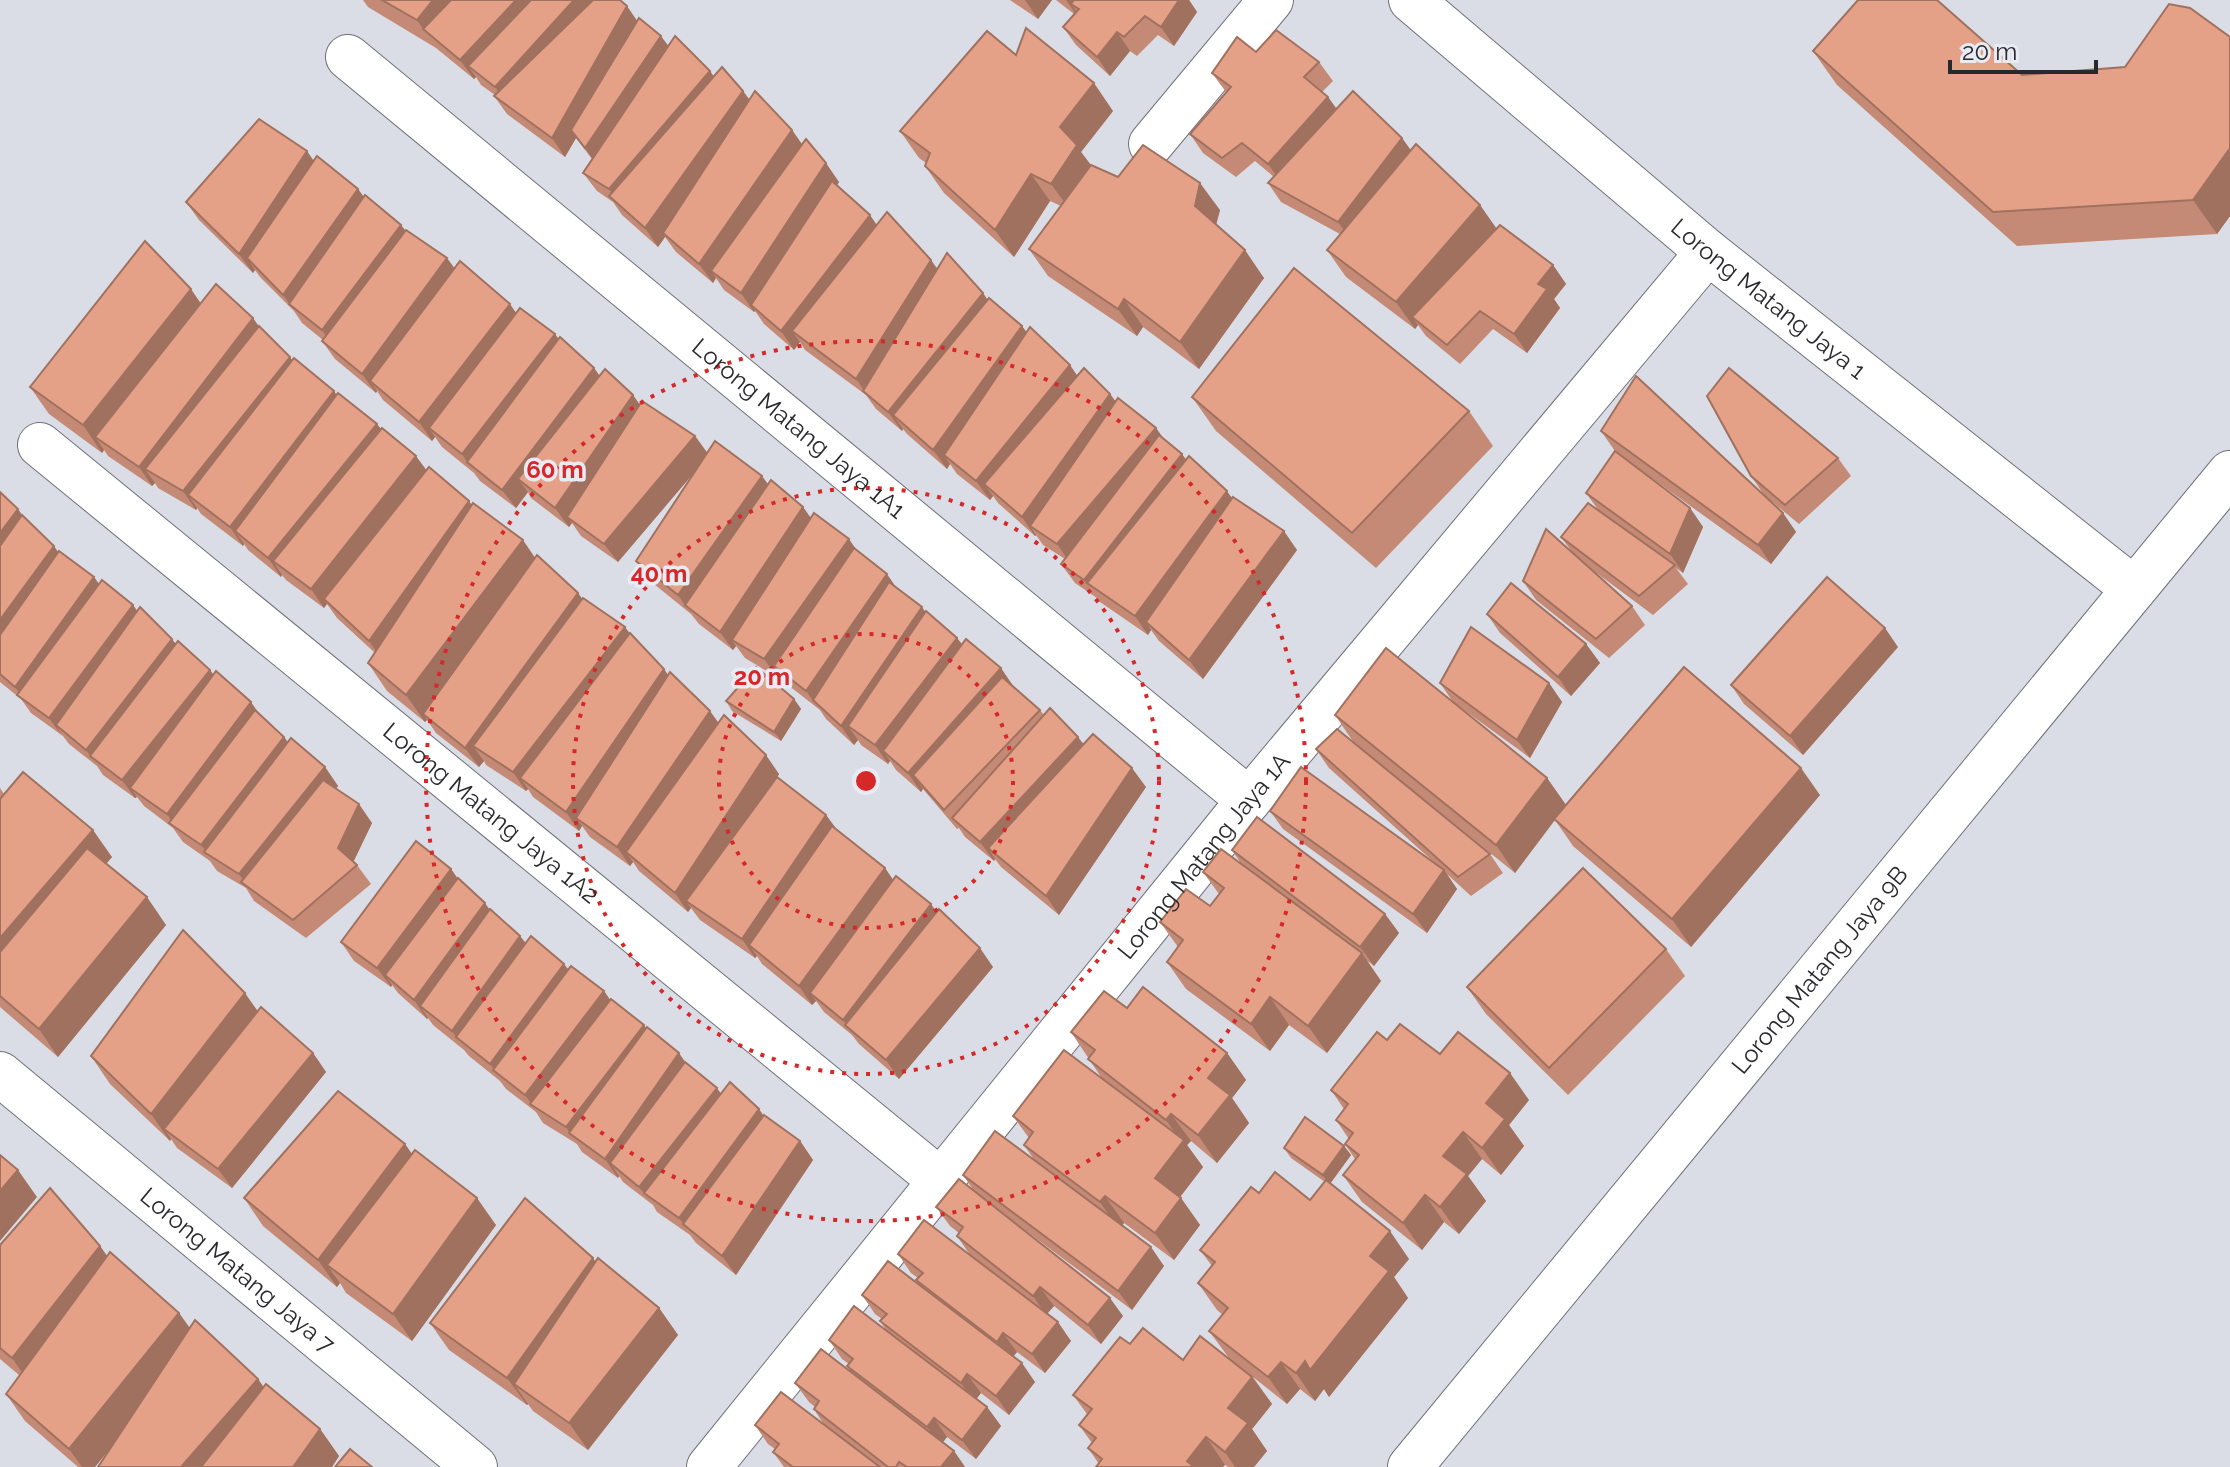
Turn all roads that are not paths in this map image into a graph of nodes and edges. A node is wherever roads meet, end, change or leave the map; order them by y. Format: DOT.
graph roads {
  1 [pos="1271,0"];
  2 [pos="1411,0"];
  3 [pos="348,57"];
  4 [pos="1151,144"];
  5 [pos="1708,252"];
  6 [pos="40,445"];
  7 [pos="2230,473"];
  8 [pos="2134,589"];
  9 [pos="1249,800"];
  10 [pos="0,1074"];
  11 [pos="941,1181"];
  12 [pos="475,1467"];
  13 [pos="709,1467"];
  14 [pos="1410,1467"];
  1 -- 4 [label="street"];
  2 -- 5 [label="street, Lorong Matang Jaya 1"];
  3 -- 9 [label="street, Lorong Matang Jaya 1A1"];
  5 -- 8 [label="street, Lorong Matang Jaya 1"];
  5 -- 9 [label="street, Lorong Matang Jaya 1A"];
  6 -- 11 [label="street, Lorong Matang Jaya 1A2"];
  7 -- 8 [label="street, Lorong Matang Jaya 9B"];
  8 -- 14 [label="street, Lorong Matang Jaya 9B"];
  9 -- 11 [label="street, Lorong Matang Jaya 1A"];
  10 -- 12 [label="street, Lorong Matang Jaya 7"];
  11 -- 13 [label="street, Lorong Matang Jaya 1A"];
}
